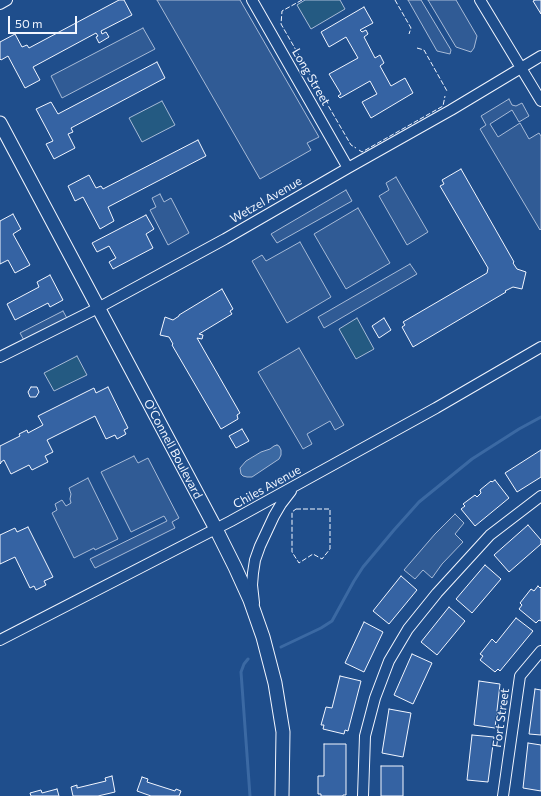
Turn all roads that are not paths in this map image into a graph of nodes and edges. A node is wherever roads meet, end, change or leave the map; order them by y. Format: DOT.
graph roads {
  1 [pos="7,0"];
  2 [pos="252,0"];
  3 [pos="480,0"];
  4 [pos="0,4"];
  5 [pos="541,56"];
  6 [pos="522,68"];
  7 [pos="541,101"];
  8 [pos="0,123"];
  9 [pos="348,168"];
  10 [pos="98,308"];
  11 [pos="541,347"];
  12 [pos="0,357"];
  13 [pos="297,485"];
  14 [pos="541,496"];
  15 [pos="216,529"];
  16 [pos="256,615"];
  17 [pos="0,640"];
  18 [pos="541,651"];
  19 [pos="282,796"];
  20 [pos="363,796"];
  21 [pos="503,796"];
  1 -- 4 [label="street"];
  2 -- 9 [label="street, Long Street"];
  3 -- 6 [label="street"];
  5 -- 6 [label="street, Wetzel Avenue"];
  6 -- 7 [label="street"];
  6 -- 9 [label="street, Wetzel Avenue"];
  8 -- 10 [label="main road, O'Connell Boulevard"];
  9 -- 10 [label="street, Wetzel Avenue"];
  10 -- 12 [label="street, Wetzel Avenue"];
  10 -- 15 [label="main road, O'Connell Boulevard"];
  11 -- 13 [label="street, Chiles Avenue"];
  13 -- 15 [label="street, Chiles Avenue"];
  13 -- 16 [label="street"];
  14 -- 20 [label="street"];
  15 -- 16 [label="main road, O'Connell Boulevard"];
  15 -- 17 [label="street, Chiles Avenue"];
  16 -- 19 [label="main road, O'Connell Boulevard"];
  18 -- 21 [label="street, Fort Street"];
}
